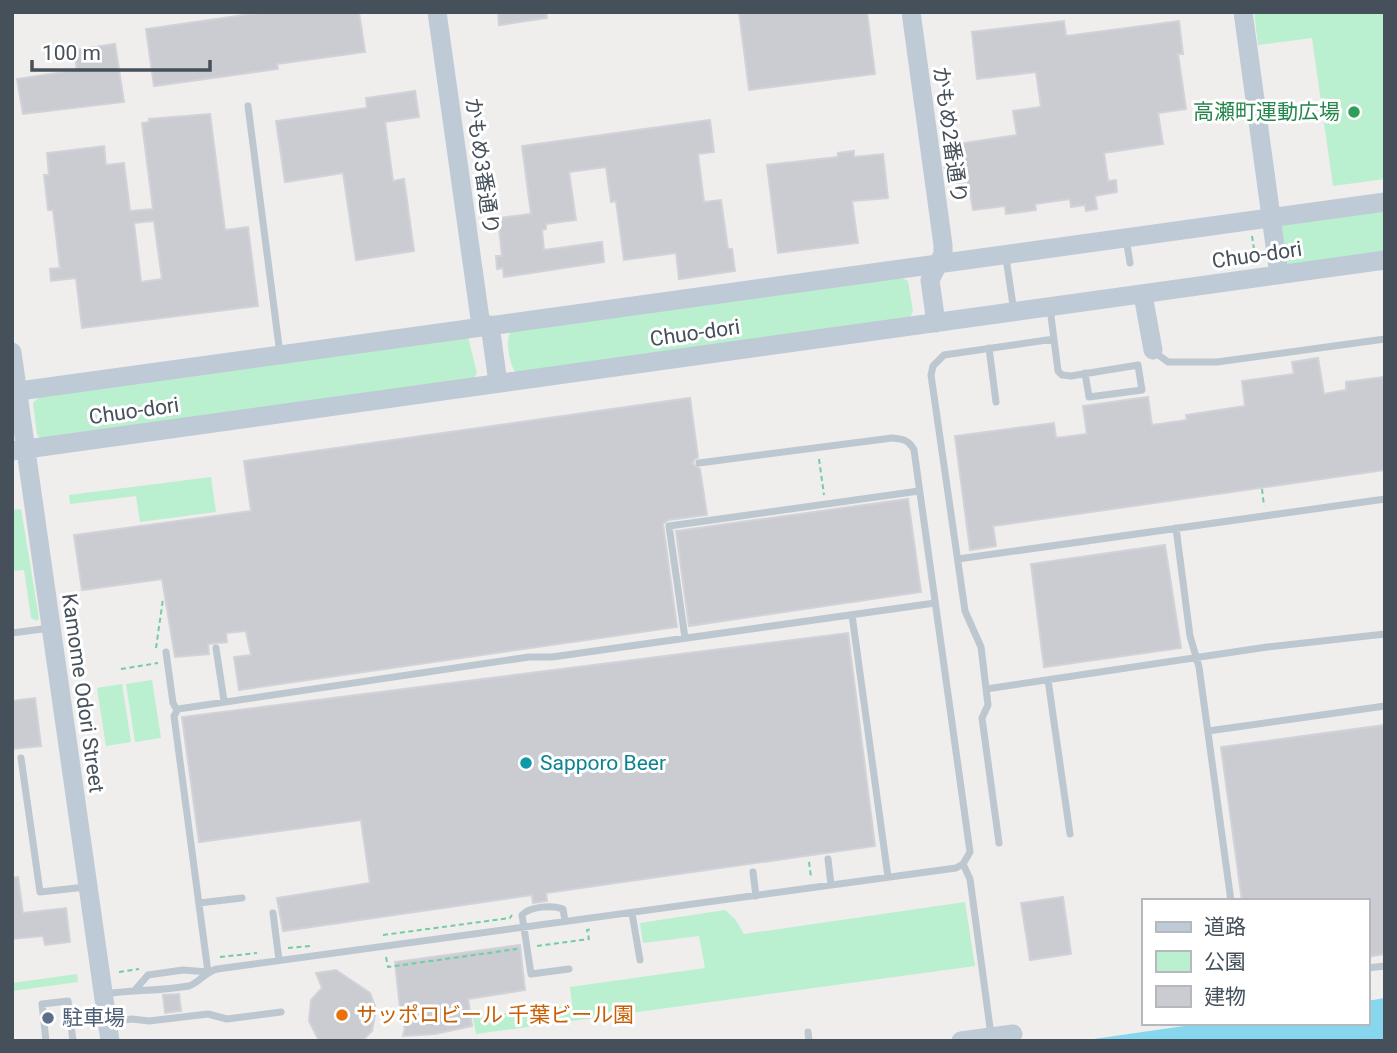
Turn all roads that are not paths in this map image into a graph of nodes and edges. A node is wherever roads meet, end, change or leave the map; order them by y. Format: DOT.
graph roads {
  1 [pos="437,12"];
  2 [pos="911,12"];
  3 [pos="1243,12"];
  4 [pos="248,106"];
  5 [pos="1385,202"];
  6 [pos="1271,218"];
  7 [pos="1126,237"];
  8 [pos="1006,254"];
  9 [pos="1385,260"];
  10 [pos="939,262"];
  11 [pos="1130,263"];
  12 [pos="1279,275"];
  13 [pos="1143,295"];
  14 [pos="1049,307"];
  15 [pos="1015,312"];
  16 [pos="936,323"];
  17 [pos="486,326"];
  18 [pos="1054,339"];
  19 [pos="1385,339"];
  20 [pos="989,348"];
  21 [pos="1153,350"];
  22 [pos="12,352"];
  23 [pos="280,354"];
  24 [pos="1085,373"];
  25 [pos="498,383"];
  26 [pos="15,392"];
  27 [pos="996,402"];
  28 [pos="19,450"];
  29 [pos="699,463"];
  30 [pos="919,491"];
  31 [pos="1385,499"];
  32 [pos="1176,528"];
  33 [pos="958,559"];
  34 [pos="935,603"];
  35 [pos="852,615"];
  36 [pos="51,628"];
  37 [pos="12,633"];
  38 [pos="1385,634"];
  39 [pos="685,638"];
  40 [pos="216,648"];
  41 [pos="166,652"];
  42 [pos="1196,658"];
  43 [pos="1048,680"];
  44 [pos="986,689"];
  45 [pos="224,701"];
  46 [pos="1385,706"];
  47 [pos="177,710"];
  48 [pos="1208,731"];
  49 [pos="21,758"];
  50 [pos="1070,834"];
  51 [pos="999,843"];
  52 [pos="828,859"];
  53 [pos="963,864"];
  54 [pos="752,872"];
  55 [pos="888,877"];
  56 [pos="831,885"];
  57 [pos="87,886"];
  58 [pos="756,895"];
  59 [pos="242,898"];
  60 [pos="1231,899"];
  61 [pos="199,904"];
  62 [pos="273,913"];
  63 [pos="632,913"];
  64 [pos="565,922"];
  65 [pos="524,928"];
  66 [pos="640,960"];
  67 [pos="279,961"];
  68 [pos="569,969"];
  69 [pos="208,972"];
  70 [pos="135,990"];
  71 [pos="103,994"];
  72 [pos="281,1012"];
  73 [pos="109,1032"];
  74 [pos="1013,1034"];
  75 [pos="991,1037"];
  76 [pos="46,1041"];
  77 [pos="73,1041"];
  78 [pos="961,1041"];
  1 -- 17 [label="street, かもめ3番通り"];
  2 -- 10 [label="street, かもめ2番通り"];
  3 -- 6 [label="street"];
  4 -- 23 [label="lane"];
  5 -- 6 [label="street, Chuo-dori"];
  6 -- 7 [label="street, Chuo-dori"];
  6 -- 12 [label="street"];
  7 -- 8 [label="street, Chuo-dori"];
  7 -- 11 [label="lane"];
  8 -- 10 [label="street, Chuo-dori"];
  8 -- 15 [label="lane"];
  9 -- 12 [label="street, Chuo-dori"];
  10 -- 16 [label="street, かもめ2番通り"];
  10 -- 17 [label="street, Chuo-dori"];
  12 -- 13 [label="street, Chuo-dori"];
  13 -- 14 [label="street, Chuo-dori"];
  13 -- 21 [label="street"];
  14 -- 15 [label="street, Chuo-dori"];
  14 -- 18 [label="lane"];
  15 -- 16 [label="street, Chuo-dori"];
  16 -- 25 [label="street, Chuo-dori"];
  17 -- 23 [label="street, Chuo-dori"];
  17 -- 25 [label="street, かもめ3番通り"];
  18 -- 20 [label="lane"];
  18 -- 24 [label="lane"];
  19 -- 21 [label="lane"];
  20 -- 27 [label="lane"];
  20 -- 33 [label="lane"];
  22 -- 26 [label="street, Kamome Odori Street"];
  23 -- 26 [label="street, Chuo-dori"];
  24 -- 24 [label="lane"];
  25 -- 28 [label="street, Chuo-dori"];
  26 -- 28 [label="street, Kamome Odori Street"];
  28 -- 36 [label="street, Kamome Odori Street"];
  29 -- 30 [label="lane"];
  30 -- 34 [label="lane"];
  30 -- 39 [label="lane"];
  31 -- 32 [label="lane"];
  32 -- 33 [label="lane"];
  32 -- 42 [label="lane"];
  33 -- 44 [label="lane"];
  34 -- 35 [label="lane"];
  34 -- 53 [label="lane"];
  35 -- 39 [label="lane"];
  35 -- 55 [label="lane"];
  36 -- 37 [label="lane"];
  36 -- 57 [label="street, Kamome Odori Street"];
  38 -- 42 [label="lane"];
  39 -- 45 [label="lane"];
  40 -- 45 [label="lane"];
  41 -- 47 [label="lane"];
  42 -- 43 [label="lane"];
  42 -- 48 [label="lane"];
  43 -- 44 [label="lane"];
  43 -- 50 [label="lane"];
  44 -- 51 [label="lane"];
  45 -- 47 [label="lane"];
  46 -- 48 [label="lane"];
  47 -- 61 [label="lane"];
  48 -- 60 [label="lane"];
  49 -- 57 [label="lane"];
  52 -- 56 [label="lane"];
  53 -- 55 [label="lane"];
  53 -- 75 [label="lane"];
  54 -- 58 [label="lane"];
  55 -- 56 [label="lane"];
  56 -- 58 [label="lane"];
  57 -- 71 [label="street, Kamome Odori Street"];
  58 -- 63 [label="lane"];
  59 -- 61 [label="lane"];
  61 -- 69 [label="lane"];
  62 -- 67 [label="lane"];
  63 -- 64 [label="lane"];
  63 -- 66 [label="lane"];
  64 -- 65 [label="lane"];
  64 -- 65 [label="lane"];
  65 -- 67 [label="lane"];
  65 -- 68 [label="lane"];
  67 -- 69 [label="lane"];
  69 -- 70 [label="lane"];
  69 -- 70 [label="lane"];
  70 -- 71 [label="lane"];
  71 -- 73 [label="street, Kamome Odori Street"];
  72 -- 73 [label="lane"];
  74 -- 75 [label="street"];
  75 -- 78 [label="street"];
  76 -- 77 [label="lane"];
}
